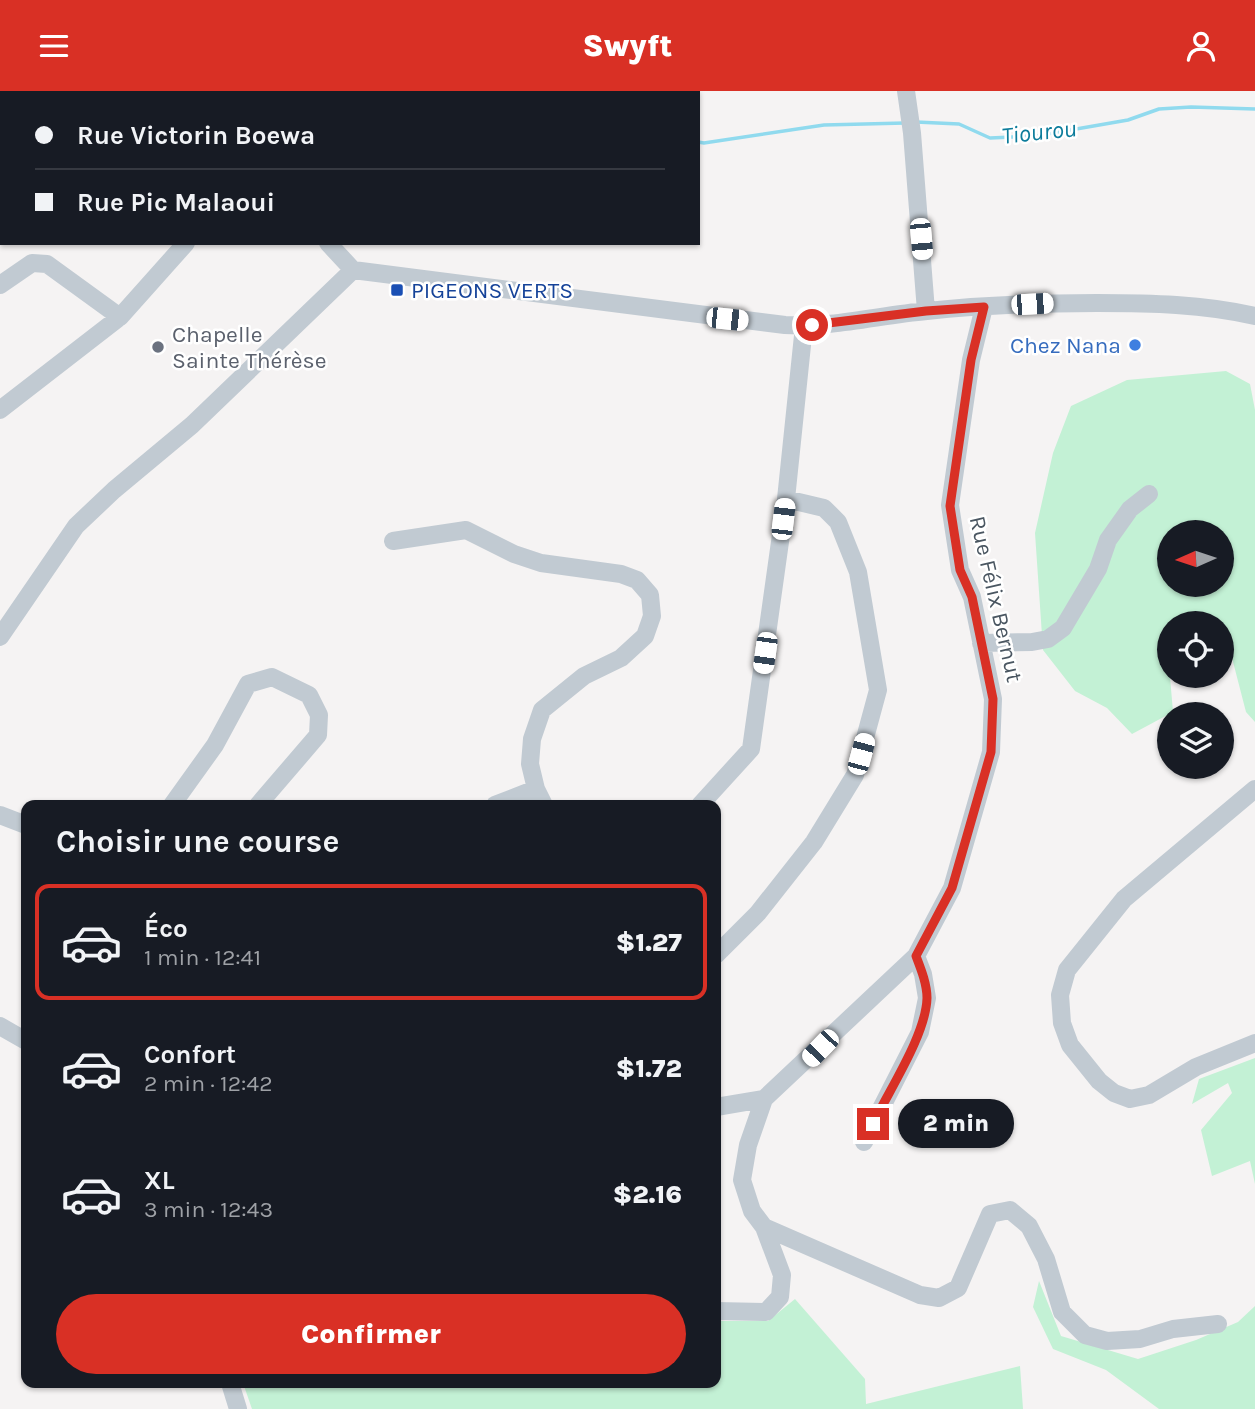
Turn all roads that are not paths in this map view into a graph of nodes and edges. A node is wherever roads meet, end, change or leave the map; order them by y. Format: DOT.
graph roads {
  1 [pos="906,91"];
  2 [pos="184,245"];
  3 [pos="330,245"];
  4 [pos="353,270"];
  5 [pos="0,285"];
  6 [pos="984,307"];
  7 [pos="926,311"];
  8 [pos="1255,316"];
  9 [pos="120,317"];
  10 [pos="803,326"];
  11 [pos="0,409"];
  12 [pos="1149,494"];
  13 [pos="786,499"];
  14 [pos="393,541"];
  15 [pos="0,637"];
  16 [pos="981,643"];
  17 [pos="1255,789"];
  18 [pos="540,797"];
  19 [pos="176,800"];
  20 [pos="262,800"];
  21 [pos="705,800"];
  22 [pos="0,815"];
  23 [pos="21,823"];
  24 [pos="721,950"];
  25 [pos="916,956"];
  26 [pos="0,1027"];
  27 [pos="21,1038"];
  28 [pos="1255,1043"];
  29 [pos="764,1099"];
  30 [pos="721,1106"];
  31 [pos="864,1142"];
  32 [pos="764,1227"];
  33 [pos="721,1311"];
  34 [pos="1218,1324"];
  35 [pos="232,1388"];
  36 [pos="238,1409"];
  1 -- 7 [label="street"];
  2 -- 9 [label="street"];
  3 -- 4 [label="street"];
  4 -- 10 [label="street"];
  4 -- 15 [label="street"];
  5 -- 9 [label="street"];
  6 -- 7 [label="street"];
  6 -- 8 [label="street"];
  6 -- 16 [label="street, Rue Félix Bernut"];
  7 -- 10 [label="street"];
  9 -- 11 [label="street"];
  10 -- 13 [label="street"];
  12 -- 16 [label="street"];
  13 -- 21 [label="street"];
  13 -- 24 [label="street"];
  14 -- 18 [label="street"];
  16 -- 25 [label="street, Rue Félix Bernut"];
  17 -- 28 [label="street"];
  19 -- 20 [label="street"];
  22 -- 23 [label="street"];
  25 -- 29 [label="street, Rue Félix Bernut"];
  25 -- 31 [label="street"];
  26 -- 27 [label="street"];
  29 -- 30 [label="street"];
  29 -- 32 [label="street, Rue Félix Bernut"];
  32 -- 33 [label="street, Rue Félix Bernut"];
  32 -- 34 [label="street"];
  35 -- 36 [label="street"];
}
